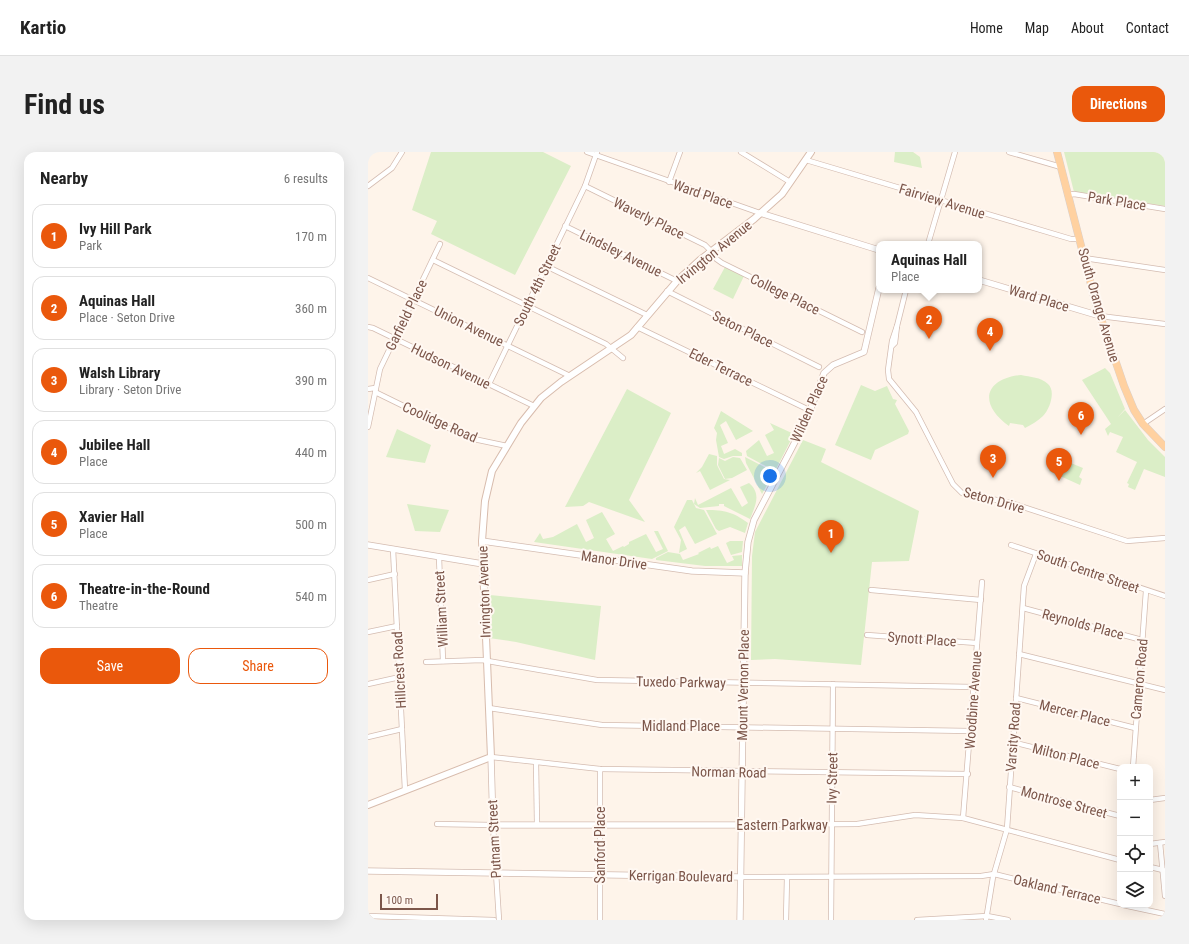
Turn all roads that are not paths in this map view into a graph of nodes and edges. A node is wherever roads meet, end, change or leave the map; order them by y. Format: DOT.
graph roads {
  1 [pos="402,152"];
  2 [pos="587,152"];
  3 [pos="680,152"];
  4 [pos="741,152"];
  5 [pos="811,152"];
  6 [pos="955,152"];
  7 [pos="1008,152"];
  8 [pos="1057,152"];
  9 [pos="597,154"];
  10 [pos="806,160"];
  11 [pos="1060,167"];
  12 [pos="669,182"];
  13 [pos="790,182"];
  14 [pos="368,186"];
  15 [pos="585,186"];
  16 [pos="1068,195"];
  17 [pos="941,201"];
  18 [pos="1165,209"];
  19 [pos="760,214"];
  20 [pos="566,226"];
  21 [pos="1079,239"];
  22 [pos="929,241"];
  23 [pos="440,244"];
  24 [pos="876,249"];
  25 [pos="710,252"];
  26 [pos="1084,258"];
  27 [pos="433,260"];
  28 [pos="546,266"];
  29 [pos="1165,270"];
  30 [pos="368,278"];
  31 [pos="677,280"];
  32 [pos="982,281"];
  33 [pos="667,291"];
  34 [pos="878,293"];
  35 [pos="905,293"];
  36 [pos="413,299"];
  37 [pos="528,306"];
  38 [pos="647,315"];
  39 [pos="1100,316"];
  40 [pos="1165,324"];
  41 [pos="368,327"];
  42 [pos="637,327"];
  43 [pos="862,332"];
  44 [pos="394,339"];
  45 [pos="508,346"];
  46 [pos="612,348"];
  47 [pos="623,358"];
  48 [pos="819,367"];
  49 [pos="570,376"];
  50 [pos="489,384"];
  51 [pos="368,389"];
  52 [pos="375,390"];
  53 [pos="534,406"];
  54 [pos="805,408"];
  55 [pos="1165,410"];
  56 [pos="1143,424"];
  57 [pos="368,427"];
  58 [pos="507,446"];
  59 [pos="1165,447"];
  60 [pos="786,460"];
  61 [pos="1165,538"];
  62 [pos="482,541"];
  63 [pos="368,545"];
  64 [pos="1012,545"];
  65 [pos="394,549"];
  66 [pos="1036,554"];
  67 [pos="439,557"];
  68 [pos="483,564"];
  69 [pos="745,573"];
  70 [pos="395,574"];
  71 [pos="368,580"];
  72 [pos="982,582"];
  73 [pos="870,590"];
  74 [pos="1146,591"];
  75 [pos="1165,596"];
  76 [pos="980,600"];
  77 [pos="1023,608"];
  78 [pos="397,626"];
  79 [pos="368,632"];
  80 [pos="867,635"];
  81 [pos="1142,640"];
  82 [pos="977,643"];
  83 [pos="1019,654"];
  84 [pos="443,661"];
  85 [pos="486,661"];
  86 [pos="426,662"];
  87 [pos="400,677"];
  88 [pos="744,682"];
  89 [pos="368,684"];
  90 [pos="834,684"];
  91 [pos="1139,684"];
  92 [pos="974,687"];
  93 [pos="1165,690"];
  94 [pos="1016,698"];
  95 [pos="489,708"];
  96 [pos="743,726"];
  97 [pos="833,728"];
  98 [pos="1135,728"];
  99 [pos="402,729"];
  100 [pos="970,731"];
  101 [pos="368,737"];
  102 [pos="1012,742"];
  103 [pos="491,757"];
  104 [pos="536,762"];
  105 [pos="1133,764"];
  106 [pos="600,769"];
  107 [pos="1117,769"];
  108 [pos="742,772"];
  109 [pos="832,772"];
  110 [pos="968,774"];
  111 [pos="1009,787"];
  112 [pos="405,790"];
  113 [pos="1165,798"];
  114 [pos="1153,800"];
  115 [pos="368,805"];
  116 [pos="1117,815"];
  117 [pos="963,818"];
  118 [pos="437,824"];
  119 [pos="537,824"];
  120 [pos="601,824"];
  121 [pos="832,824"];
  122 [pos="493,825"];
  123 [pos="741,825"];
  124 [pos="1007,829"];
  125 [pos="1162,843"];
  126 [pos="1117,859"];
  127 [pos="1153,868"];
  128 [pos="1163,870"];
  129 [pos="368,871"];
  130 [pos="495,874"];
  131 [pos="994,874"];
  132 [pos="600,875"];
  133 [pos="831,876"];
  134 [pos="740,877"];
  135 [pos="787,877"];
  136 [pos="1165,886"];
  137 [pos="1165,896"];
  138 [pos="1117,903"];
  139 [pos="1137,908"];
  140 [pos="1165,914"];
  141 [pos="368,916"];
  142 [pos="987,918"];
  143 [pos="494,920"];
  144 [pos="499,920"];
  145 [pos="600,920"];
  146 [pos="740,920"];
  147 [pos="786,920"];
  148 [pos="830,920"];
  149 [pos="917,920"];
  150 [pos="1008,920"];
  1 -- 14 [label="street"];
  2 -- 9 [label="street, Ward Place"];
  3 -- 12 [label="street"];
  4 -- 13 [label="street"];
  5 -- 10 [label="main road, Irvington Avenue"];
  6 -- 17 [label="street"];
  7 -- 11 [label="street"];
  8 -- 11 [label="main road, South Orange Avenue"];
  9 -- 12 [label="street, Ward Place"];
  9 -- 15 [label="street, South 4th Street"];
  10 -- 13 [label="main road, Irvington Avenue"];
  10 -- 17 [label="street, Fairview Avenue"];
  11 -- 16 [label="main road, South Orange Avenue"];
  12 -- 19 [label="street, Ward Place"];
  13 -- 19 [label="main road, Irvington Avenue"];
  15 -- 20 [label="street, South 4th Street"];
  15 -- 25 [label="street, Waverly Place"];
  16 -- 18 [label="street, Park Place"];
  16 -- 21 [label="main road, South Orange Avenue"];
  17 -- 21 [label="street, Fairview Avenue"];
  17 -- 22 [label="street"];
  19 -- 24 [label="street, Ward Place"];
  19 -- 25 [label="main road, Irvington Avenue"];
  20 -- 28 [label="street, South 4th Street"];
  20 -- 31 [label="street, Lindsley Avenue"];
  21 -- 26 [label="main road, South Orange Avenue"];
  23 -- 27 [label="street, Garfield Place"];
  25 -- 31 [label="main road, Irvington Avenue"];
  25 -- 43 [label="street, College Place"];
  26 -- 29 [label="street"];
  26 -- 39 [label="main road, South Orange Avenue"];
  27 -- 36 [label="street, Garfield Place"];
  27 -- 37 [label="street"];
  28 -- 37 [label="street, South 4th Street"];
  28 -- 38 [label="street"];
  30 -- 36 [label="street, Union Avenue"];
  31 -- 33 [label="main road, Irvington Avenue"];
  32 -- 39 [label="street, Ward Place"];
  33 -- 38 [label="main road, Irvington Avenue"];
  33 -- 48 [label="street, Seton Place"];
  34 -- 60 [label="street, Wilden Place"];
  35 -- 61 [label="street, Seton Drive"];
  36 -- 44 [label="street, Garfield Place"];
  36 -- 45 [label="street, Union Avenue"];
  37 -- 45 [label="street, South 4th Street"];
  37 -- 46 [label="street"];
  38 -- 42 [label="main road, Irvington Avenue"];
  39 -- 40 [label="street"];
  39 -- 56 [label="main road, South Orange Avenue"];
  41 -- 44 [label="street, Hudson Avenue"];
  42 -- 46 [label="main road, Irvington Avenue"];
  42 -- 54 [label="street, Eder Terrace"];
  44 -- 50 [label="street, Hudson Avenue"];
  44 -- 52 [label="street, Garfield Place"];
  45 -- 49 [label="street, Union Avenue"];
  45 -- 50 [label="street, South 4th Street"];
  46 -- 47 [label="street"];
  46 -- 49 [label="main road, Irvington Avenue"];
  49 -- 53 [label="main road, Irvington Avenue"];
  50 -- 53 [label="street, Hudson Avenue"];
  51 -- 52 [label="street"];
  52 -- 57 [label="street, Garfield Place"];
  52 -- 58 [label="street, Coolidge Road"];
  53 -- 58 [label="main road, Irvington Avenue"];
  55 -- 56 [label="street"];
  56 -- 59 [label="main road, South Orange Avenue"];
  58 -- 62 [label="main road, Irvington Avenue"];
  60 -- 69 [label="street, Mount Vernon Place"];
  62 -- 68 [label="main road, Irvington Avenue"];
  62 -- 69 [label="street, Manor Drive"];
  63 -- 65 [label="street"];
  64 -- 66 [label="street, South Centre Street"];
  65 -- 67 [label="street"];
  65 -- 70 [label="street, Hillcrest Road"];
  66 -- 74 [label="street, South Centre Street"];
  66 -- 77 [label="street, Varsity Road"];
  67 -- 68 [label="street"];
  67 -- 84 [label="street, William Street"];
  68 -- 85 [label="main road, Irvington Avenue"];
  69 -- 88 [label="street, Mount Vernon Place"];
  70 -- 71 [label="street"];
  70 -- 78 [label="street, Hillcrest Road"];
  72 -- 76 [label="street, Woodbine Avenue"];
  73 -- 76 [label="street"];
  74 -- 75 [label="street, South Centre Street"];
  74 -- 81 [label="street, Cameron Road"];
  76 -- 82 [label="street, Woodbine Avenue"];
  77 -- 81 [label="street, Reynolds Place"];
  77 -- 83 [label="street, Varsity Road"];
  78 -- 79 [label="street"];
  78 -- 87 [label="street, Hillcrest Road"];
  80 -- 82 [label="street, Synott Place"];
  81 -- 91 [label="street, Cameron Road"];
  82 -- 92 [label="street, Woodbine Avenue"];
  83 -- 91 [label="street"];
  83 -- 94 [label="street, Varsity Road"];
  84 -- 85 [label="street, Tuxedo Parkway"];
  84 -- 86 [label="street, Tuxedo Parkway"];
  85 -- 88 [label="street, Tuxedo Parkway"];
  85 -- 95 [label="main road, Irvington Avenue"];
  87 -- 89 [label="street"];
  87 -- 99 [label="street, Hillcrest Road"];
  88 -- 90 [label="street, Tuxedo Parkway"];
  88 -- 96 [label="street, Mount Vernon Place"];
  90 -- 92 [label="street, Tuxedo Parkway"];
  90 -- 97 [label="street, Ivy Street"];
  91 -- 93 [label="street"];
  91 -- 98 [label="street, Cameron Road"];
  92 -- 100 [label="street, Woodbine Avenue"];
  94 -- 98 [label="street, Mercer Place"];
  94 -- 102 [label="street, Varsity Road"];
  95 -- 96 [label="street, Midland Place"];
  95 -- 103 [label="main road, Irvington Avenue"];
  96 -- 97 [label="street, Midland Place"];
  96 -- 108 [label="street, Mount Vernon Place"];
  97 -- 100 [label="street, Midland Place"];
  97 -- 109 [label="street, Ivy Street"];
  98 -- 105 [label="street, Cameron Road"];
  99 -- 101 [label="street"];
  99 -- 112 [label="street, Hillcrest Road"];
  100 -- 110 [label="street, Woodbine Avenue"];
  102 -- 107 [label="street, Milton Place"];
  102 -- 111 [label="street, Varsity Road"];
  103 -- 104 [label="street, Norman Road"];
  103 -- 112 [label="main road"];
  103 -- 122 [label="street, Putnam Street"];
  104 -- 106 [label="street, Norman Road"];
  104 -- 119 [label="street"];
  106 -- 108 [label="street, Norman Road"];
  106 -- 120 [label="street, Sanford Place"];
  108 -- 109 [label="street, Norman Road"];
  108 -- 123 [label="street, Mount Vernon Place"];
  109 -- 110 [label="street, Norman Road"];
  109 -- 121 [label="street, Ivy Street"];
  110 -- 117 [label="street, Woodbine Avenue"];
  111 -- 116 [label="street, Montrose Street"];
  111 -- 124 [label="street, Varsity Road"];
  112 -- 115 [label="main road"];
  113 -- 114 [label="street"];
  117 -- 121 [label="street, Eastern Parkway"];
  117 -- 124 [label="street, Eastern Parkway"];
  118 -- 122 [label="street, Eastern Parkway"];
  119 -- 120 [label="street, Eastern Parkway"];
  119 -- 122 [label="street, Eastern Parkway"];
  120 -- 123 [label="street, Eastern Parkway"];
  120 -- 132 [label="street, Sanford Place"];
  121 -- 123 [label="street, Eastern Parkway"];
  121 -- 133 [label="street, Ivy Street"];
  122 -- 130 [label="street, Putnam Street"];
  123 -- 134 [label="street, Mount Vernon Place"];
  124 -- 126 [label="street, Eastern Parkway"];
  124 -- 131 [label="street, Varsity Road"];
  125 -- 128 [label="street"];
  127 -- 128 [label="street"];
  128 -- 136 [label="street"];
  129 -- 130 [label="street, Kerrigan Boulevard"];
  130 -- 132 [label="street, Kerrigan Boulevard"];
  130 -- 144 [label="street, Putnam Street"];
  131 -- 133 [label="street, Kerrigan Boulevard"];
  131 -- 138 [label="street, Oakland Terrace"];
  131 -- 142 [label="street, Varsity Road"];
  132 -- 134 [label="street, Kerrigan Boulevard"];
  132 -- 145 [label="street, Sanford Place"];
  133 -- 135 [label="street, Kerrigan Boulevard"];
  133 -- 148 [label="street, Ivy Street"];
  134 -- 135 [label="street, Kerrigan Boulevard"];
  134 -- 146 [label="street, Mount Vernon Place"];
  135 -- 147 [label="street"];
  136 -- 137 [label="street"];
  139 -- 140 [label="street"];
  141 -- 143 [label="street"];
  142 -- 149 [label="street"];
  142 -- 150 [label="street"];
}
